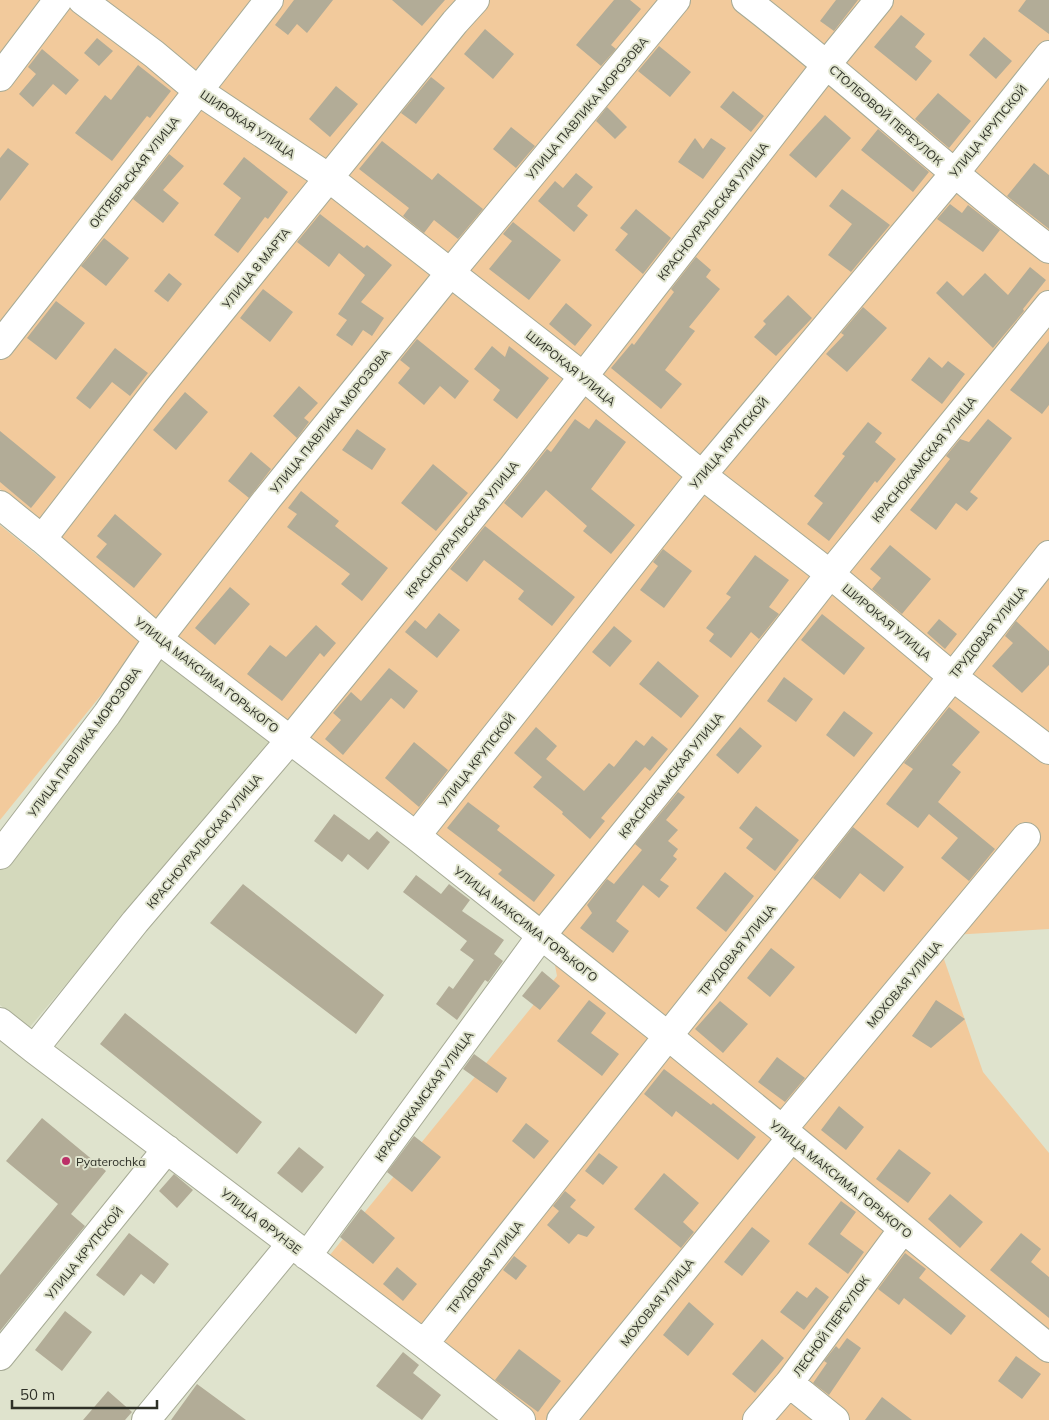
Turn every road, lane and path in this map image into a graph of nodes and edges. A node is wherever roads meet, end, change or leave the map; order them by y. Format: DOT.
graph roads {
  1 [pos="58,0"];
  2 [pos="82,0"];
  3 [pos="269,0"];
  4 [pos="475,0"];
  5 [pos="676,0"];
  6 [pos="746,0"];
  7 [pos="879,0"];
  8 [pos="1049,55"];
  9 [pos="827,64"];
  10 [pos="0,77"];
  11 [pos="197,90"];
  12 [pos="954,174"];
  13 [pos="329,178"];
  14 [pos="1049,249"];
  15 [pos="450,273"];
  16 [pos="1049,305"];
  17 [pos="0,345"];
  18 [pos="584,377"];
  19 [pos="702,475"];
  20 [pos="0,505"];
  21 [pos="42,539"];
  22 [pos="1049,555"];
  23 [pos="830,574"];
  24 [pos="158,639"];
  25 [pos="952,676"];
  26 [pos="290,740"];
  27 [pos="1049,750"];
  28 [pos="416,836"];
  29 [pos="1026,837"];
  30 [pos="0,855"];
  31 [pos="541,936"];
  32 [pos="0,1022"];
  33 [pos="668,1036"];
  34 [pos="34,1049"];
  35 [pos="787,1134"];
  36 [pos="167,1149"];
  37 [pos="903,1229"];
  38 [pos="299,1250"];
  39 [pos="424,1344"];
  40 [pos="1049,1348"];
  41 [pos="0,1356"];
  42 [pos="789,1383"];
  43 [pos="146,1420"];
  44 [pos="521,1420"];
  45 [pos="561,1420"];
  46 [pos="757,1420"];
  47 [pos="835,1420"];
  1 -- 10 [label="street"];
  2 -- 11 [label="street, ШИРОКАЯ УЛИЦА"];
  3 -- 11 [label="street, ОКТЯБРЬСКАЯ УЛИЦА"];
  4 -- 13 [label="street, УЛИЦА 8 МАРТА"];
  5 -- 15 [label="street, УЛИЦА ПАВЛИКА МОРОЗОВА"];
  6 -- 9 [label="street, СТОЛБОВОЙ ПЕРЕУЛОК"];
  7 -- 9 [label="street, КРАСНОУРАЛЬСКАЯ УЛИЦА"];
  8 -- 12 [label="street, УЛИЦА КРУПСКОЙ"];
  9 -- 12 [label="street, СТОЛБОВОЙ ПЕРЕУЛОК"];
  9 -- 18 [label="street, КРАСНОУРАЛЬСКАЯ УЛИЦА"];
  11 -- 13 [label="street, ШИРОКАЯ УЛИЦА"];
  11 -- 17 [label="street, ОКТЯБРЬСКАЯ УЛИЦА"];
  12 -- 14 [label="street, СТОЛБОВОЙ ПЕРЕУЛОК"];
  12 -- 19 [label="street, УЛИЦА КРУПСКОЙ"];
  13 -- 15 [label="street, ШИРОКАЯ УЛИЦА"];
  13 -- 21 [label="street, УЛИЦА 8 МАРТА"];
  15 -- 18 [label="street, ШИРОКАЯ УЛИЦА"];
  15 -- 24 [label="street, УЛИЦА ПАВЛИКА МОРОЗОВА"];
  16 -- 23 [label="street, КРАСНОКАМСКАЯ УЛИЦА"];
  18 -- 19 [label="street, ШИРОКАЯ УЛИЦА"];
  18 -- 26 [label="street, КРАСНОУРАЛЬСКАЯ УЛИЦА"];
  19 -- 23 [label="street, ШИРОКАЯ УЛИЦА"];
  19 -- 28 [label="street, УЛИЦА КРУПСКОЙ"];
  20 -- 21 [label="street, УЛИЦА МАКСИМА ГОРЬКОГО"];
  21 -- 24 [label="street, УЛИЦА МАКСИМА ГОРЬКОГО"];
  22 -- 25 [label="street, ТРУДОВАЯ УЛИЦА"];
  23 -- 25 [label="street, ШИРОКАЯ УЛИЦА"];
  23 -- 31 [label="street, КРАСНОКАМСКАЯ УЛИЦА"];
  24 -- 26 [label="street, УЛИЦА МАКСИМА ГОРЬКОГО"];
  24 -- 30 [label="street, УЛИЦА ПАВЛИКА МОРОЗОВА"];
  25 -- 27 [label="street, ШИРОКАЯ УЛИЦА"];
  25 -- 33 [label="street, ТРУДОВАЯ УЛИЦА"];
  26 -- 28 [label="street, УЛИЦА МАКСИМА ГОРЬКОГО"];
  26 -- 34 [label="street, КРАСНОУРАЛЬСКАЯ УЛИЦА"];
  28 -- 31 [label="street, УЛИЦА МАКСИМА ГОРЬКОГО"];
  29 -- 35 [label="street, МОХОВАЯ УЛИЦА"];
  31 -- 33 [label="street, УЛИЦА МАКСИМА ГОРЬКОГО"];
  31 -- 38 [label="street, КРАСНОКАМСКАЯ УЛИЦА"];
  32 -- 34 [label="street, УЛИЦА ФРУНЗЕ"];
  33 -- 35 [label="street, УЛИЦА МАКСИМА ГОРЬКОГО"];
  33 -- 39 [label="street, ТРУДОВАЯ УЛИЦА"];
  34 -- 36 [label="street, УЛИЦА ФРУНЗЕ"];
  35 -- 37 [label="street, УЛИЦА МАКСИМА ГОРЬКОГО"];
  35 -- 45 [label="street, МОХОВАЯ УЛИЦА"];
  36 -- 38 [label="street, УЛИЦА ФРУНЗЕ"];
  36 -- 41 [label="street, УЛИЦА КРУПСКОЙ"];
  37 -- 40 [label="street, УЛИЦА МАКСИМА ГОРЬКОГО"];
  37 -- 42 [label="street, ЛЕСНОЙ ПЕРЕУЛОК"];
  38 -- 39 [label="street, УЛИЦА ФРУНЗЕ"];
  38 -- 43 [label="street, КРАСНОКАМСКАЯ УЛИЦА"];
  39 -- 44 [label="street, УЛИЦА ФРУНЗЕ"];
  42 -- 46 [label="street, ЛЕСНОЙ ПЕРЕУЛОК"];
  42 -- 47 [label="street"];
}
